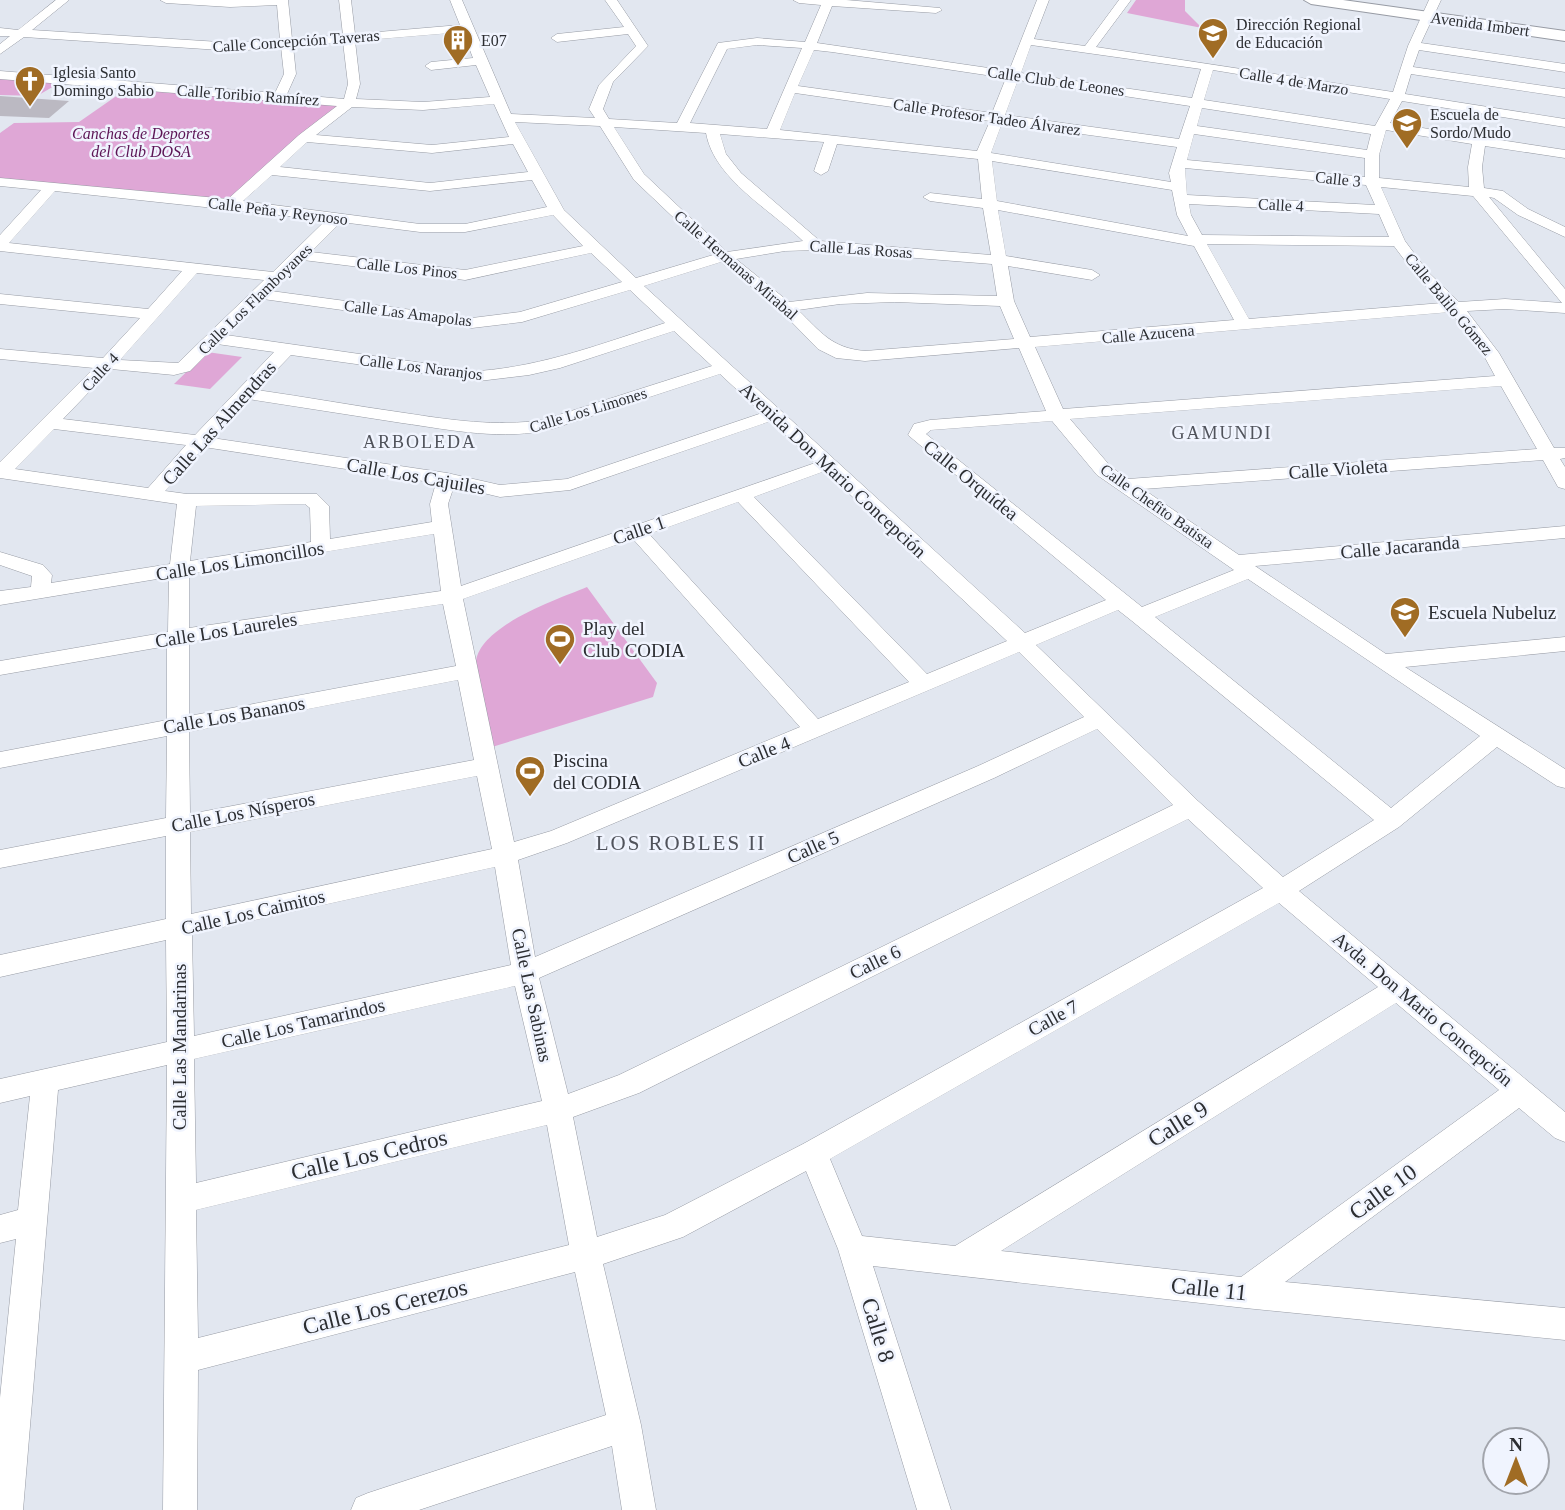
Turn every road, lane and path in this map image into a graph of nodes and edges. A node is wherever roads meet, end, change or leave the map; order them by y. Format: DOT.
graph roads {
  1 [pos="51,0"];
  2 [pos="63,0"];
  3 [pos="166,0"];
  4 [pos="345,0"];
  5 [pos="456,0"];
  6 [pos="611,0"];
  7 [pos="799,0"];
  8 [pos="1043,0"];
  9 [pos="1125,0"];
  10 [pos="1311,0"];
  11 [pos="1339,0"];
  12 [pos="282,1"];
  13 [pos="829,1"];
  14 [pos="936,10"];
  15 [pos="1431,10"];
  16 [pos="466,28"];
  17 [pos="632,30"];
  18 [pos="1565,34"];
  19 [pos="8,35"];
  20 [pos="351,38"];
  21 [pos="557,38"];
  22 [pos="1025,41"];
  23 [pos="287,44"];
  24 [pos="809,46"];
  25 [pos="1415,46"];
  26 [pos="0,50"];
  27 [pos="1088,50"];
  28 [pos="479,61"];
  29 [pos="430,66"];
  30 [pos="1208,66"];
  31 [pos="1565,68"];
  32 [pos="1406,70"];
  33 [pos="0,75"];
  34 [pos="1013,75"];
  35 [pos="791,89"];
  36 [pos="1565,93"];
  37 [pos="279,98"];
  38 [pos="1397,98"];
  39 [pos="497,100"];
  40 [pos="1197,102"];
  41 [pos="349,103"];
  42 [pos="506,118"];
  43 [pos="996,118"];
  44 [pos="606,122"];
  45 [pos="1565,124"];
  46 [pos="682,126"];
  47 [pos="712,128"];
  48 [pos="1381,128"];
  49 [pos="772,133"];
  50 [pos="1185,136"];
  51 [pos="304,138"];
  52 [pos="832,139"];
  53 [pos="515,140"];
  54 [pos="1479,141"];
  55 [pos="1373,155"];
  56 [pos="1565,155"];
  57 [pos="985,156"];
  58 [pos="1178,163"];
  59 [pos="267,170"];
  60 [pos="821,171"];
  61 [pos="537,176"];
  62 [pos="0,182"];
  63 [pos="1372,182"];
  64 [pos="52,187"];
  65 [pos="1496,188"];
  66 [pos="1477,192"];
  67 [pos="1179,193"];
  68 [pos="930,197"];
  69 [pos="231,204"];
  70 [pos="989,204"];
  71 [pos="555,210"];
  72 [pos="1382,210"];
  73 [pos="337,218"];
  74 [pos="1565,233"];
  75 [pos="1199,241"];
  76 [pos="1398,242"];
  77 [pos="0,245"];
  78 [pos="816,245"];
  79 [pos="595,248"];
  80 [pos="300,255"];
  81 [pos="723,257"];
  82 [pos="1000,260"];
  83 [pos="194,267"];
  84 [pos="1092,275"];
  85 [pos="278,277"];
  86 [pos="635,284"];
  87 [pos="261,294"];
  88 [pos="0,299"];
  89 [pos="1565,299"];
  90 [pos="1006,301"];
  91 [pos="786,307"];
  92 [pos="1455,307"];
  93 [pos="1565,308"];
  94 [pos="153,314"];
  95 [pos="675,324"];
  96 [pos="1245,326"];
  97 [pos="216,339"];
  98 [pos="1025,344"];
  99 [pos="287,349"];
  100 [pos="0,354"];
  101 [pos="842,354"];
  102 [pos="107,364"];
  103 [pos="722,368"];
  104 [pos="1507,380"];
  105 [pos="244,393"];
  106 [pos="1056,414"];
  107 [pos="772,415"];
  108 [pos="51,423"];
  109 [pos="199,441"];
  110 [pos="1558,453"];
  111 [pos="826,465"];
  112 [pos="0,472"];
  113 [pos="447,479"];
  114 [pos="1565,483"];
  115 [pos="1125,485"];
  116 [pos="741,494"];
  117 [pos="152,495"];
  118 [pos="187,500"];
  119 [pos="440,527"];
  120 [pos="636,531"];
  121 [pos="1565,532"];
  122 [pos="321,548"];
  123 [pos="0,558"];
  124 [pos="1243,566"];
  125 [pos="179,571"];
  126 [pos="40,592"];
  127 [pos="452,596"];
  128 [pos="0,598"];
  129 [pos="1121,601"];
  130 [pos="1139,616"];
  131 [pos="178,637"];
  132 [pos="1021,642"];
  133 [pos="1565,644"];
  134 [pos="1382,662"];
  135 [pos="0,668"];
  136 [pos="469,671"];
  137 [pos="924,684"];
  138 [pos="1101,718"];
  139 [pos="178,725"];
  140 [pos="816,731"];
  141 [pos="1495,736"];
  142 [pos="0,760"];
  143 [pos="486,766"];
  144 [pos="1565,780"];
  145 [pos="1190,807"];
  146 [pos="1391,821"];
  147 [pos="179,824"];
  148 [pos="505,855"];
  149 [pos="0,859"];
  150 [pos="1281,890"];
  151 [pos="179,928"];
  152 [pos="0,966"];
  153 [pos="525,973"];
  154 [pos="1398,988"];
  155 [pos="179,1051"];
  156 [pos="45,1081"];
  157 [pos="0,1091"];
  158 [pos="1520,1091"];
  159 [pos="558,1110"];
  160 [pos="1565,1129"];
  161 [pos="813,1153"];
  162 [pos="180,1200"];
  163 [pos="33,1221"];
  164 [pos="0,1229"];
  165 [pos="853,1250"];
  166 [pos="586,1255"];
  167 [pos="958,1261"];
  168 [pos="1245,1293"];
  169 [pos="1565,1324"];
  170 [pos="183,1358"];
  171 [pos="9,1388"];
  172 [pos="625,1426"];
  173 [pos="6,1510"];
  174 [pos="180,1510"];
  175 [pos="368,1510"];
  176 [pos="639,1510"];
  177 [pos="934,1510"];
  1 -- 19 [label="street"];
  2 -- 19 [label="street"];
  3 -- 12 [label="street"];
  4 -- 20 [label="street"];
  5 -- 16 [label="street, Avenida Don Mario Concepción"];
  6 -- 17 [label="street"];
  7 -- 13 [label="street"];
  8 -- 22 [label="street, Calle Chefito Batista"];
  9 -- 27 [label="street"];
  10 -- 15 [label="main road, Avenida Imbert"];
  11 -- 15 [label="main road, Avenida Imbert"];
  12 -- 23 [label="street"];
  13 -- 14 [label="street"];
  13 -- 24 [label="street"];
  15 -- 18 [label="main road, Avenida Imbert"];
  15 -- 25 [label="street, Calle Balilo Gómez"];
  16 -- 20 [label="street, Calle Concepción Taveras"];
  16 -- 28 [label="street, Avenida Don Mario Concepción"];
  17 -- 21 [label="street"];
  17 -- 44 [label="street, Calle Hermanas Mirabal"];
  19 -- 23 [label="street, Calle Concepción Taveras"];
  19 -- 26 [label="street"];
  20 -- 23 [label="street, Calle Concepción Taveras"];
  20 -- 41 [label="street"];
  22 -- 27 [label="street, Calle 4 de Marzo"];
  22 -- 34 [label="street, Calle Chefito Batista"];
  23 -- 37 [label="street"];
  24 -- 34 [label="street, Calle Club de Leones"];
  24 -- 35 [label="street"];
  24 -- 46 [label="street, Calle Club de Leones"];
  25 -- 31 [label="street"];
  25 -- 32 [label="street, Calle Balilo Gómez"];
  27 -- 30 [label="street, Calle 4 de Marzo"];
  28 -- 29 [label="street"];
  28 -- 39 [label="street, Avenida Don Mario Concepción"];
  30 -- 38 [label="street, Calle 4 de Marzo"];
  30 -- 40 [label="street"];
  32 -- 36 [label="street"];
  32 -- 38 [label="street, Calle Balilo Gómez"];
  33 -- 37 [label="street, Calle Toribio Ramírez"];
  34 -- 40 [label="street, Calle Club de Leones"];
  34 -- 43 [label="street, Calle Chefito Batista"];
  35 -- 43 [label="street, Calle Profesor Tadeo Álvarez"];
  35 -- 49 [label="street"];
  37 -- 41 [label="street, Calle Toribio Ramírez"];
  38 -- 45 [label="street, Calle 4 de Marzo"];
  38 -- 48 [label="street, Calle Balilo Gómez"];
  39 -- 41 [label="street, Calle Toribio Ramírez"];
  39 -- 42 [label="street, Avenida Don Mario Concepción"];
  40 -- 48 [label="street, Calle Club de Leones"];
  40 -- 50 [label="street"];
  41 -- 51 [label="street"];
  42 -- 44 [label="street, Calle 4"];
  42 -- 53 [label="street, Avenida Don Mario Concepción"];
  43 -- 50 [label="street, Calle Profesor Tadeo Álvarez"];
  43 -- 57 [label="street, Calle Chefito Batista"];
  44 -- 46 [label="street, Calle 4"];
  44 -- 81 [label="street, Calle Hermanas Mirabal"];
  46 -- 47 [label="street, Calle 4"];
  47 -- 49 [label="street, Calle 4"];
  47 -- 78 [label="street"];
  48 -- 54 [label="street, Calle Club de Leones"];
  48 -- 55 [label="street, Calle Balilo Gómez"];
  49 -- 52 [label="street, Calle 4"];
  50 -- 55 [label="street, Calle Profesor Tadeo Álvarez"];
  50 -- 58 [label="street"];
  51 -- 53 [label="street"];
  51 -- 59 [label="street"];
  52 -- 57 [label="street, Calle 4"];
  52 -- 60 [label="street"];
  53 -- 61 [label="street, Avenida Don Mario Concepción"];
  54 -- 56 [label="street, Calle Club de Leones"];
  54 -- 66 [label="street"];
  55 -- 63 [label="street, Calle Balilo Gómez"];
  57 -- 67 [label="street, Calle 4"];
  57 -- 70 [label="street, Calle Chefito Batista"];
  58 -- 63 [label="street, Calle 3"];
  58 -- 67 [label="street"];
  59 -- 61 [label="street"];
  59 -- 69 [label="street"];
  61 -- 71 [label="street, Avenida Don Mario Concepción"];
  62 -- 64 [label="street, Calle Peña y Reynoso"];
  63 -- 66 [label="street, Calle 3"];
  63 -- 72 [label="street, Calle Balilo Gómez"];
  64 -- 69 [label="street, Calle Peña y Reynoso"];
  64 -- 77 [label="street"];
  65 -- 66 [label="street, Calle 3"];
  65 -- 74 [label="street"];
  66 -- 89 [label="street"];
  67 -- 72 [label="street, Calle 4"];
  67 -- 75 [label="street"];
  68 -- 70 [label="street"];
  69 -- 73 [label="street, Calle Peña y Reynoso"];
  70 -- 75 [label="street"];
  70 -- 82 [label="street, Calle Chefito Batista"];
  71 -- 73 [label="street, Calle Peña y Reynoso"];
  71 -- 79 [label="street, Avenida Don Mario Concepción"];
  72 -- 76 [label="street, Calle Balilo Gómez"];
  73 -- 80 [label="street, Calle Los Flamboyanes"];
  75 -- 76 [label="street"];
  75 -- 96 [label="street"];
  76 -- 92 [label="street, Calle Balilo Gómez"];
  77 -- 83 [label="street"];
  78 -- 81 [label="street, Calle Las Rosas"];
  78 -- 82 [label="street, Calle Las Rosas"];
  79 -- 80 [label="street, Calle Los Pinos"];
  79 -- 86 [label="street, Avenida Don Mario Concepción"];
  80 -- 85 [label="street, Calle Los Flamboyanes"];
  81 -- 86 [label="street, Calle Las Rosas"];
  81 -- 91 [label="street, Calle Hermanas Mirabal"];
  82 -- 84 [label="street, Calle Las Rosas"];
  82 -- 90 [label="street, Calle Chefito Batista"];
  83 -- 85 [label="street"];
  83 -- 94 [label="street, Calle 4"];
  85 -- 87 [label="street, Calle Los Flamboyanes"];
  86 -- 87 [label="street, Calle Las Amapolas"];
  86 -- 95 [label="street, Avenida Don Mario Concepción"];
  87 -- 97 [label="street, Calle Los Flamboyanes"];
  88 -- 94 [label="street"];
  90 -- 91 [label="street"];
  90 -- 98 [label="street, Calle Chefito Batista"];
  91 -- 101 [label="street, Calle Hermanas Mirabal"];
  92 -- 93 [label="street"];
  92 -- 96 [label="street, Calle Azucena"];
  92 -- 104 [label="street, Calle Balilo Gómez"];
  94 -- 102 [label="street, Calle 4"];
  95 -- 99 [label="street, Calle Los Naranjos"];
  95 -- 103 [label="street, Avenida Don Mario Concepción"];
  96 -- 98 [label="street, Calle Azucena"];
  97 -- 99 [label="street, Calle Los Naranjos"];
  97 -- 102 [label="street, Calle Los Flamboyanes"];
  98 -- 101 [label="street, Calle Azucena"];
  98 -- 106 [label="street, Calle Chefito Batista"];
  99 -- 105 [label="street, Calle Las Almendras"];
  100 -- 102 [label="street, Calle Los Flamboyanes"];
  102 -- 108 [label="street, Calle 4"];
  103 -- 105 [label="street, Calle Los Limones"];
  103 -- 107 [label="street, Avenida Don Mario Concepción"];
  104 -- 106 [label="street, Calle Orquídea"];
  104 -- 110 [label="street, Calle Balilo Gómez"];
  105 -- 109 [label="street, Calle Las Almendras"];
  106 -- 115 [label="street, Calle Chefito Batista"];
  106 -- 129 [label="street, Calle Orquídea"];
  107 -- 111 [label="street, Avenida Don Mario Concepción"];
  107 -- 113 [label="street, Calle Los Cajuiles"];
  108 -- 109 [label="street, Calle Los Cajuiles"];
  108 -- 112 [label="street, Calle 4"];
  109 -- 113 [label="street, Calle Los Cajuiles"];
  109 -- 117 [label="street, Calle Las Almendras"];
  110 -- 114 [label="street, Calle Balilo Gómez"];
  110 -- 115 [label="street, Calle Violeta"];
  111 -- 116 [label="street, Calle 1"];
  111 -- 132 [label="street, Avenida Don Mario Concepción"];
  112 -- 117 [label="street"];
  113 -- 119 [label="street, Calle Las Sabinas"];
  115 -- 124 [label="street, Calle Chefito Batista"];
  116 -- 120 [label="street, Calle 1"];
  116 -- 137 [label="street"];
  117 -- 118 [label="street, Calle Las Almendras"];
  118 -- 122 [label="street, Calle Las Almendras"];
  118 -- 125 [label="street, Calle Las Mandarinas"];
  119 -- 122 [label="street, Calle Los Limoncillos"];
  119 -- 127 [label="street, Calle Las Sabinas"];
  120 -- 127 [label="street, Calle 1"];
  120 -- 140 [label="street"];
  121 -- 124 [label="street, Calle Jacaranda"];
  122 -- 125 [label="street, Calle Los Limoncillos"];
  123 -- 126 [label="street"];
  124 -- 130 [label="street, Calle Jacaranda"];
  124 -- 134 [label="street, Calle Chefito Batista"];
  125 -- 126 [label="street, Calle Los Limoncillos"];
  125 -- 131 [label="street, Calle Las Mandarinas"];
  126 -- 128 [label="street, Calle Los Limoncillos"];
  127 -- 131 [label="street, Calle Los Laureles"];
  127 -- 136 [label="street, Calle Las Sabinas"];
  129 -- 130 [label="street, Calle Orquídea"];
  129 -- 132 [label="street, Calle 4"];
  130 -- 146 [label="street, Calle Orquídea"];
  131 -- 135 [label="street, Calle Los Laureles"];
  131 -- 139 [label="street, Calle Las Mandarinas"];
  132 -- 137 [label="street, Calle 4"];
  132 -- 138 [label="street, Avenida Don Mario Concepción"];
  133 -- 134 [label="street"];
  134 -- 141 [label="street, Calle Chefito Batista"];
  136 -- 139 [label="street, Calle Los Bananos"];
  136 -- 143 [label="street, Calle Las Sabinas"];
  137 -- 140 [label="street, Calle 4"];
  138 -- 145 [label="street, Avenida Don Mario Concepción"];
  138 -- 153 [label="street, Calle 5"];
  139 -- 142 [label="street, Calle Los Bananos"];
  139 -- 147 [label="street, Calle Las Mandarinas"];
  140 -- 148 [label="street, Calle 4"];
  141 -- 144 [label="street, Calle Chefito Batista"];
  141 -- 146 [label="street, Calle 7"];
  143 -- 147 [label="street, Calle Los Nísperos"];
  143 -- 148 [label="street, Calle Las Sabinas"];
  145 -- 150 [label="street, Avenida Don Mario Concepción"];
  145 -- 159 [label="street, Calle 6"];
  146 -- 150 [label="street, Calle 7"];
  147 -- 149 [label="street, Calle Los Nísperos"];
  147 -- 151 [label="street, Calle Las Mandarinas"];
  148 -- 151 [label="street, Calle Los Caimitos"];
  148 -- 153 [label="street, Calle Las Sabinas"];
  150 -- 154 [label="street, Avda. Don Mario Concepción"];
  150 -- 161 [label="street, Calle 7"];
  151 -- 152 [label="street, Calle Los Caimitos"];
  151 -- 155 [label="street, Calle Las Mandarinas"];
  153 -- 155 [label="street, Calle Los Tamarindos"];
  153 -- 159 [label="street, Calle Las Sabinas"];
  154 -- 158 [label="street, Avda. Don Mario Concepción"];
  154 -- 167 [label="street, Calle 9"];
  155 -- 156 [label="street, Calle Los Tamarindos"];
  155 -- 162 [label="street, Calle Las Mandarinas"];
  156 -- 157 [label="street, Calle Los Tamarindos"];
  156 -- 163 [label="street"];
  158 -- 160 [label="street, Avda. Don Mario Concepción"];
  158 -- 168 [label="street, Calle 10"];
  159 -- 162 [label="street, Calle Los Cedros"];
  159 -- 166 [label="street, Calle Las Sabinas"];
  161 -- 165 [label="street, Calle 8"];
  161 -- 166 [label="street, Calle 7"];
  162 -- 170 [label="street, Calle Las Mandarinas"];
  163 -- 164 [label="street"];
  163 -- 171 [label="street"];
  165 -- 167 [label="street, Calle 11"];
  165 -- 177 [label="street, Calle 8"];
  166 -- 170 [label="street, Calle Los Cerezos"];
  166 -- 172 [label="street, Calle Las Sabinas"];
  167 -- 168 [label="street, Calle 11"];
  168 -- 169 [label="street, Calle 11"];
  170 -- 174 [label="street, Calle Las Mandarinas"];
  171 -- 173 [label="street"];
  172 -- 175 [label="street"];
  172 -- 176 [label="street, Calle Las Sabinas"];
}
